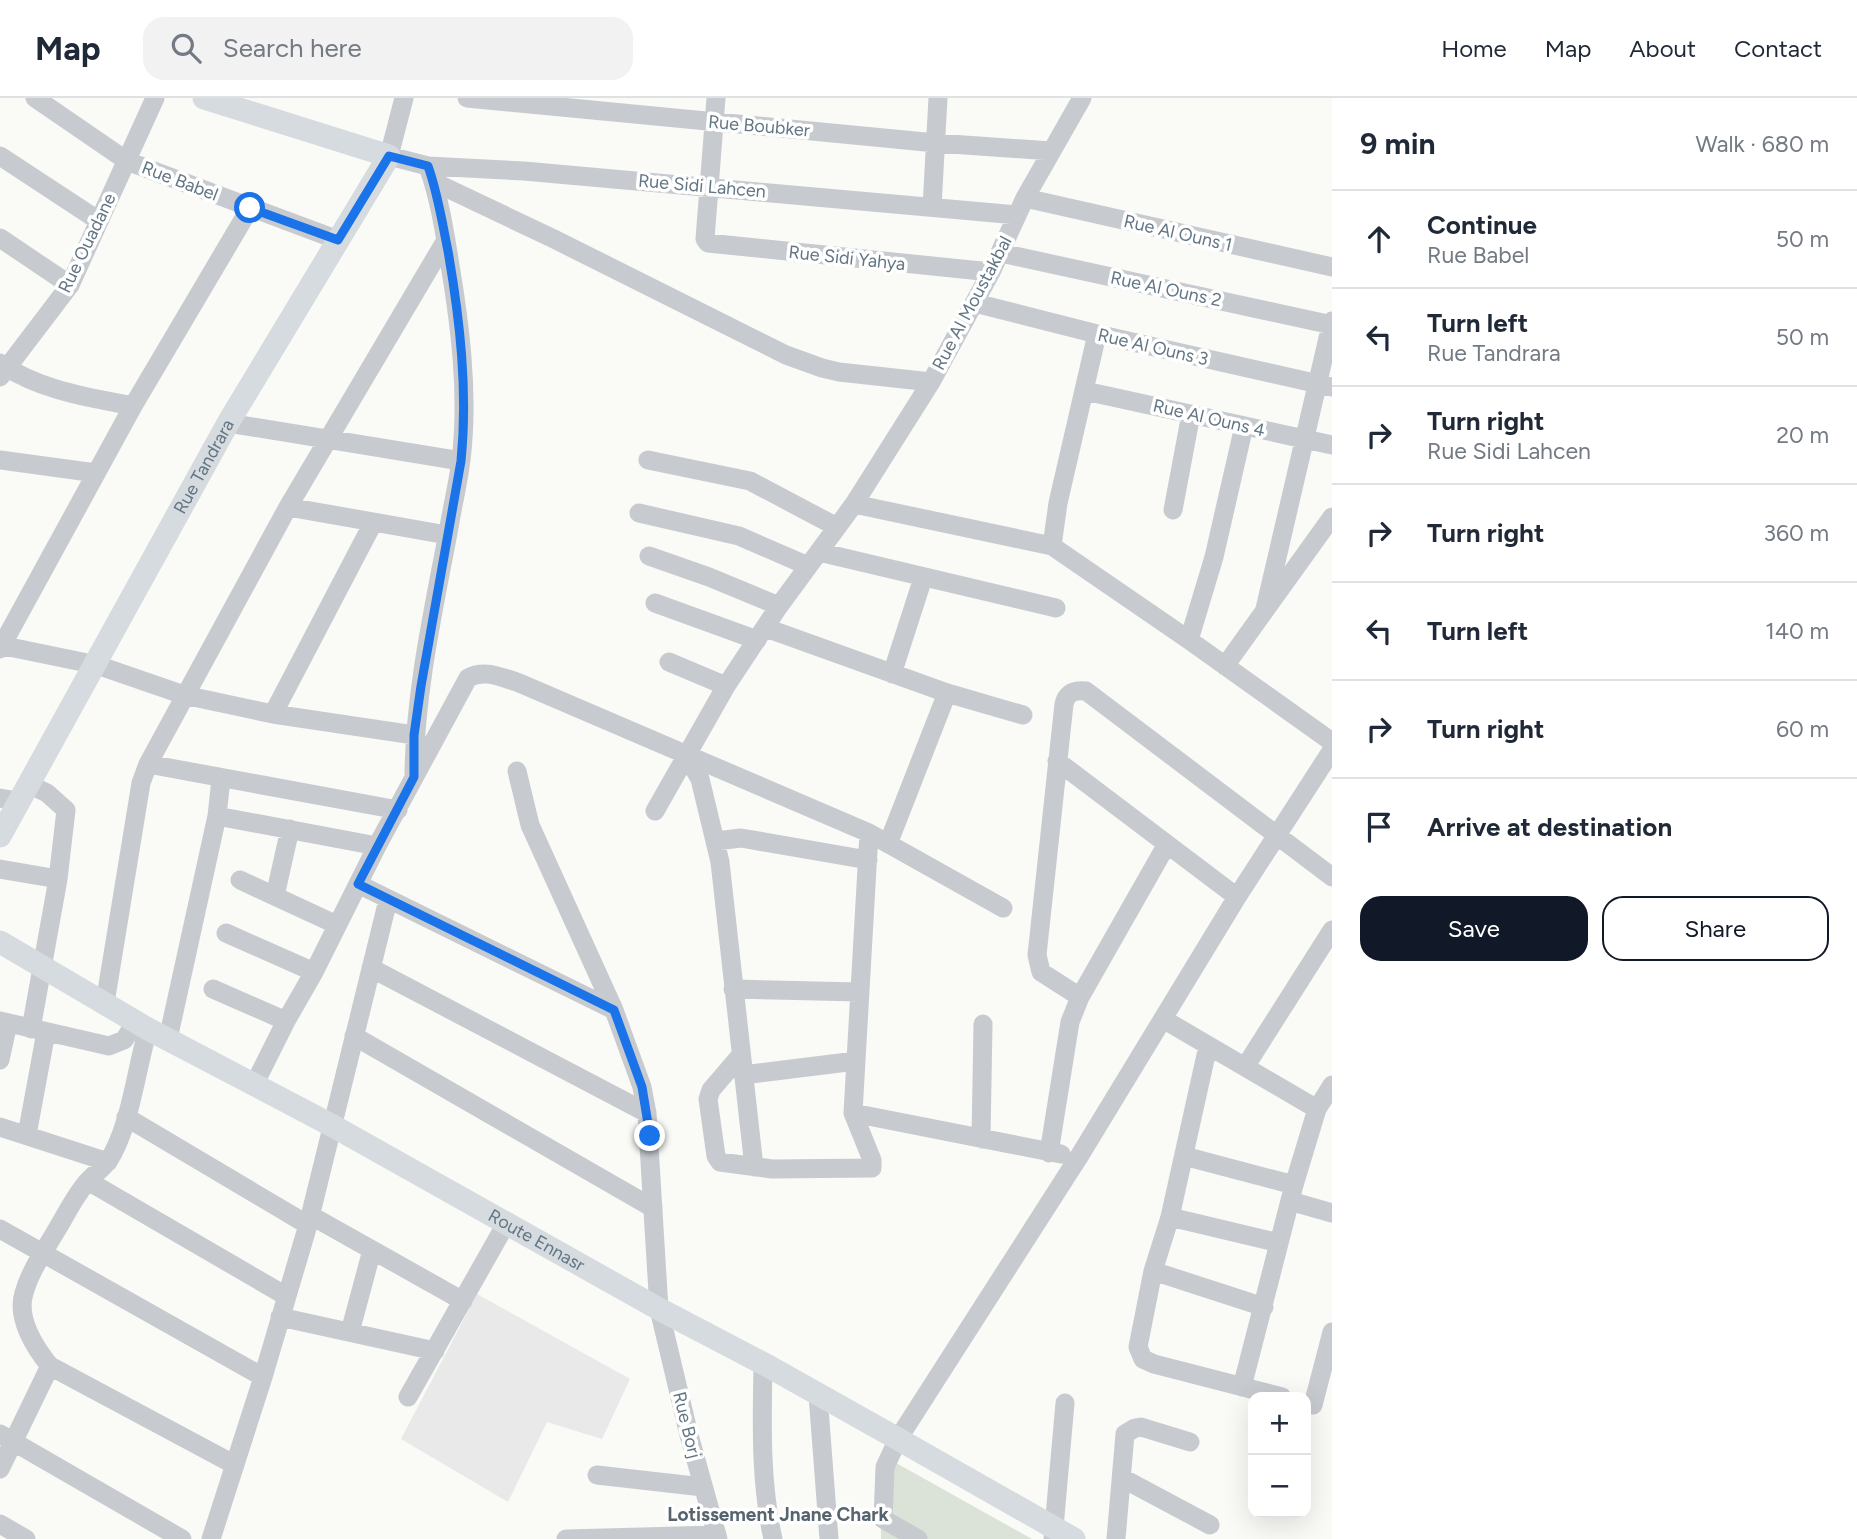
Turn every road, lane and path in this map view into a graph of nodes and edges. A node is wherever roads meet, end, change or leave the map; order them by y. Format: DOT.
graph roads {
  1 [pos="35,98"];
  2 [pos="155,98"];
  3 [pos="204,98"];
  4 [pos="404,98"];
  5 [pos="467,98"];
  6 [pos="716,98"];
  7 [pos="938,98"];
  8 [pos="1082,98"];
  9 [pos="714,122"];
  10 [pos="936,143"];
  11 [pos="1051,151"];
  12 [pos="0,156"];
  13 [pos="389,156"];
  14 [pos="127,161"];
  15 [pos="431,174"];
  16 [pos="709,186"];
  17 [pos="932,207"];
  18 [pos="1021,207"];
  19 [pos="250,208"];
  20 [pos="99,221"];
  21 [pos="0,238"];
  22 [pos="338,240"];
  23 [pos="446,240"];
  24 [pos="1001,253"];
  25 [pos="1332,267"];
  26 [pos="991,272"];
  27 [pos="70,285"];
  28 [pos="975,303"];
  29 [pos="1332,324"];
  30 [pos="1097,334"];
  31 [pos="2,369"];
  32 [pos="931,382"];
  33 [pos="1325,385"];
  34 [pos="1085,391"];
  35 [pos="132,406"];
  36 [pos="1191,414"];
  37 [pos="228,423"];
  38 [pos="1244,426"];
  39 [pos="326,439"];
  40 [pos="1303,439"];
  41 [pos="1332,445"];
  42 [pos="648,460"];
  43 [pos="461,461"];
  44 [pos="1,463"];
  45 [pos="96,473"];
  46 [pos="854,504"];
  47 [pos="288,507"];
  48 [pos="1173,510"];
  49 [pos="639,513"];
  50 [pos="1332,517"];
  51 [pos="373,523"];
  52 [pos="837,527"];
  53 [pos="447,535"];
  54 [pos="1052,546"];
  55 [pos="649,556"];
  56 [pos="813,559"];
  57 [pos="923,578"];
  58 [pos="655,603"];
  59 [pos="779,606"];
  60 [pos="1056,608"];
  61 [pos="1265,609"];
  62 [pos="761,634"];
  63 [pos="1189,640"];
  64 [pos="1,646"];
  65 [pos="669,662"];
  66 [pos="97,665"];
  67 [pos="1225,666"];
  68 [pos="892,674"];
  69 [pos="726,686"];
  70 [pos="947,693"];
  71 [pos="184,695"];
  72 [pos="273,714"];
  73 [pos="1023,715"];
  74 [pos="414,735"];
  75 [pos="1332,742"];
  76 [pos="1332,750"];
  77 [pos="687,757"];
  78 [pos="1057,761"];
  79 [pos="148,764"];
  80 [pos="517,771"];
  81 [pos="414,777"];
  82 [pos="221,779"];
  83 [pos="15,794"];
  84 [pos="398,810"];
  85 [pos="655,811"];
  86 [pos="217,816"];
  87 [pos="290,829"];
  88 [pos="869,833"];
  89 [pos="1278,835"];
  90 [pos="0,836"];
  91 [pos="716,841"];
  92 [pos="888,844"];
  93 [pos="1167,844"];
  94 [pos="377,846"];
  95 [pos="868,860"];
  96 [pos="0,869"];
  97 [pos="1332,877"];
  98 [pos="58,879"];
  99 [pos="240,880"];
  100 [pos="358,884"];
  101 [pos="275,896"];
  102 [pos="1237,897"];
  103 [pos="388,900"];
  104 [pos="1003,908"];
  105 [pos="337,925"];
  106 [pos="1332,930"];
  107 [pos="226,933"];
  108 [pos="0,942"];
  109 [pos="43,966"];
  110 [pos="371,968"];
  111 [pos="314,972"];
  112 [pos="213,989"];
  113 [pos="733,989"];
  114 [pos="860,992"];
  115 [pos="1080,997"];
  116 [pos="105,1003"];
  117 [pos="614,1010"];
  118 [pos="1163,1019"];
  119 [pos="286,1021"];
  120 [pos="4,1022"];
  121 [pos="983,1024"];
  122 [pos="39,1030"];
  123 [pos="150,1030"];
  124 [pos="354,1037"];
  125 [pos="1208,1046"];
  126 [pos="741,1055"];
  127 [pos="0,1060"];
  128 [pos="856,1060"];
  129 [pos="1245,1068"];
  130 [pos="743,1075"];
  131 [pos="254,1085"];
  132 [pos="1332,1085"];
  133 [pos="1317,1109"];
  134 [pos="647,1113"];
  135 [pos="853,1113"];
  136 [pos="126,1117"];
  137 [pos="334,1126"];
  138 [pos="0,1127"];
  139 [pos="27,1135"];
  140 [pos="981,1139"];
  141 [pos="1049,1153"];
  142 [pos="1080,1155"];
  143 [pos="1184,1156"];
  144 [pos="108,1162"];
  145 [pos="754,1167"];
  146 [pos="88,1181"];
  147 [pos="1292,1193"];
  148 [pos="653,1208"];
  149 [pos="1332,1213"];
  150 [pos="1170,1217"];
  151 [pos="309,1220"];
  152 [pos="507,1222"];
  153 [pos="0,1229"];
  154 [pos="1279,1243"];
  155 [pos="372,1250"];
  156 [pos="42,1253"];
  157 [pos="1153,1271"];
  158 [pos="286,1296"];
  159 [pos="463,1301"];
  160 [pos="1264,1307"];
  161 [pos="659,1309"];
  162 [pos="280,1317"];
  163 [pos="350,1332"];
  164 [pos="1331,1341"];
  165 [pos="435,1351"];
  166 [pos="763,1364"];
  167 [pos="51,1366"];
  168 [pos="263,1377"];
  169 [pos="1242,1387"];
  170 [pos="1262,1392"];
  171 [pos="818,1395"];
  172 [pos="408,1397"];
  173 [pos="1065,1403"];
  174 [pos="1317,1406"];
  175 [pos="7,1438"];
  176 [pos="898,1439"];
  177 [pos="1190,1442"];
  178 [pos="235,1465"];
  179 [pos="0,1469"];
  180 [pos="597,1475"];
  181 [pos="1122,1478"];
  182 [pos="703,1487"];
  183 [pos="883,1519"];
  184 [pos="0,1524"];
  185 [pos="1210,1525"];
  186 [pos="1060,1536"];
  187 [pos="717,1537"];
  188 [pos="26,1539"];
  189 [pos="182,1539"];
  190 [pos="211,1539"];
  191 [pos="566,1539"];
  192 [pos="773,1539"];
  193 [pos="829,1539"];
  194 [pos="883,1539"];
  195 [pos="918,1539"];
  196 [pos="1116,1539"];
  1 -- 14 [label="street, Rue Babel"];
  2 -- 14 [label="street, Rue Ouadane"];
  3 -- 13 [label="main road"];
  4 -- 13 [label="street, Rue Tandrara"];
  5 -- 9 [label="street, Rue Boubker"];
  6 -- 9 [label="street"];
  7 -- 10 [label="street"];
  8 -- 11 [label="street, Rue Al Moustakbal"];
  9 -- 10 [label="street, Rue Boubker"];
  9 -- 16 [label="street"];
  10 -- 11 [label="street, Rue Boubker"];
  10 -- 17 [label="street"];
  11 -- 18 [label="street, Rue Al Moustakbal"];
  12 -- 20 [label="street"];
  13 -- 15 [label="street, Rue Sidi Lahcen"];
  13 -- 22 [label="main road, Rue Tandrara"];
  14 -- 19 [label="street, Rue Babel"];
  14 -- 20 [label="street, Rue Ouadane"];
  15 -- 16 [label="street, Rue Sidi Lahcen"];
  15 -- 23 [label="street"];
  15 -- 32 [label="street"];
  16 -- 17 [label="street, Rue Sidi Lahcen"];
  16 -- 26 [label="street, Rue Sidi Yahya"];
  17 -- 18 [label="street, Rue Sidi Lahcen"];
  18 -- 24 [label="street, Rue Al Moustakbal"];
  18 -- 25 [label="street, Rue Al Ouns 1"];
  19 -- 22 [label="street, Rue Babel"];
  19 -- 35 [label="street"];
  20 -- 27 [label="street, Rue Ouadane"];
  21 -- 27 [label="street"];
  22 -- 37 [label="main road, Rue Tandrara"];
  23 -- 39 [label="street"];
  23 -- 43 [label="street"];
  24 -- 26 [label="street, Rue Al Moustakbal"];
  24 -- 29 [label="street, Rue Al Ouns 2"];
  26 -- 28 [label="street, Rue Al Moustakbal"];
  27 -- 31 [label="street, Rue Ouadane"];
  28 -- 30 [label="street, Rue Al Ouns 3"];
  28 -- 32 [label="street, Rue Al Moustakbal"];
  29 -- 33 [label="street"];
  30 -- 33 [label="street, Rue Al Ouns 3"];
  30 -- 34 [label="street"];
  31 -- 35 [label="street"];
  32 -- 46 [label="street, Rue Al Moustakbal"];
  33 -- 40 [label="street"];
  34 -- 36 [label="street, Rue Al Ouns 4"];
  34 -- 54 [label="street"];
  35 -- 45 [label="street"];
  36 -- 38 [label="street, Rue Al Ouns 4"];
  36 -- 48 [label="street"];
  37 -- 39 [label="street"];
  37 -- 66 [label="main road, Rue Tandrara"];
  38 -- 40 [label="street, Rue Al Ouns 4"];
  38 -- 63 [label="street"];
  39 -- 43 [label="street"];
  39 -- 47 [label="street"];
  40 -- 41 [label="street, Rue Al Ouns 4"];
  40 -- 61 [label="street"];
  42 -- 52 [label="street"];
  43 -- 53 [label="street"];
  44 -- 45 [label="street"];
  45 -- 64 [label="street"];
  46 -- 52 [label="street, Rue Al Moustakbal"];
  46 -- 54 [label="street"];
  47 -- 51 [label="street"];
  47 -- 71 [label="street"];
  49 -- 56 [label="street"];
  50 -- 61 [label="street"];
  51 -- 53 [label="street"];
  51 -- 72 [label="street"];
  52 -- 56 [label="street, Rue Al Moustakbal"];
  53 -- 74 [label="street"];
  54 -- 63 [label="street"];
  55 -- 59 [label="street"];
  56 -- 57 [label="street"];
  56 -- 59 [label="street, Rue Al Moustakbal"];
  57 -- 60 [label="street"];
  57 -- 68 [label="street"];
  58 -- 62 [label="street"];
  59 -- 62 [label="street, Rue Al Moustakbal"];
  61 -- 67 [label="street"];
  62 -- 68 [label="street"];
  62 -- 69 [label="street, Rue Al Moustakbal"];
  63 -- 67 [label="street"];
  64 -- 66 [label="street"];
  65 -- 69 [label="street"];
  66 -- 71 [label="street"];
  66 -- 83 [label="main road, Rue Tandrara"];
  67 -- 75 [label="street"];
  68 -- 70 [label="street"];
  69 -- 77 [label="street, Rue Al Moustakbal"];
  70 -- 73 [label="street"];
  70 -- 92 [label="street"];
  71 -- 72 [label="street"];
  71 -- 79 [label="street"];
  72 -- 74 [label="street"];
  74 -- 81 [label="street"];
  76 -- 89 [label="street"];
  77 -- 81 [label="street"];
  77 -- 85 [label="street, Rue Al Moustakbal"];
  77 -- 88 [label="street"];
  77 -- 91 [label="street"];
  78 -- 89 [label="street"];
  78 -- 93 [label="street"];
  78 -- 115 [label="street"];
  79 -- 82 [label="street"];
  79 -- 116 [label="street"];
  80 -- 117 [label="street, Rue Borj"];
  81 -- 84 [label="street"];
  82 -- 84 [label="street"];
  82 -- 86 [label="street"];
  83 -- 90 [label="main road, Rue Tandrara"];
  83 -- 98 [label="street"];
  84 -- 94 [label="street"];
  86 -- 87 [label="street"];
  86 -- 123 [label="street"];
  87 -- 94 [label="street"];
  87 -- 101 [label="street"];
  88 -- 92 [label="street"];
  88 -- 95 [label="street"];
  89 -- 97 [label="street"];
  89 -- 102 [label="street"];
  91 -- 95 [label="street"];
  91 -- 113 [label="street"];
  92 -- 104 [label="street"];
  93 -- 102 [label="street"];
  93 -- 115 [label="street"];
  94 -- 100 [label="street"];
  95 -- 114 [label="street"];
  96 -- 98 [label="street"];
  98 -- 109 [label="street"];
  99 -- 101 [label="street"];
  100 -- 103 [label="street"];
  100 -- 105 [label="street"];
  101 -- 105 [label="street"];
  102 -- 118 [label="street"];
  103 -- 110 [label="street"];
  103 -- 117 [label="street"];
  105 -- 111 [label="street"];
  106 -- 129 [label="street"];
  107 -- 111 [label="street"];
  108 -- 109 [label="main road, Route Ennasr"];
  109 -- 116 [label="main road, Route Ennasr"];
  109 -- 122 [label="street"];
  110 -- 124 [label="street"];
  110 -- 134 [label="street"];
  111 -- 119 [label="street"];
  112 -- 119 [label="street"];
  113 -- 114 [label="street"];
  113 -- 126 [label="street"];
  114 -- 128 [label="street"];
  115 -- 141 [label="street"];
  116 -- 123 [label="main road, Route Ennasr"];
  117 -- 134 [label="street, Rue Borj"];
  118 -- 125 [label="street"];
  118 -- 142 [label="street"];
  119 -- 131 [label="street"];
  120 -- 122 [label="street"];
  120 -- 127 [label="street"];
  121 -- 140 [label="street"];
  122 -- 123 [label="street"];
  122 -- 139 [label="street"];
  123 -- 131 [label="main road, Route Ennasr"];
  123 -- 136 [label="street"];
  124 -- 137 [label="street"];
  124 -- 148 [label="street"];
  125 -- 129 [label="street"];
  125 -- 143 [label="street"];
  126 -- 130 [label="street"];
  126 -- 145 [label="street"];
  128 -- 130 [label="street"];
  128 -- 135 [label="street"];
  129 -- 133 [label="street"];
  130 -- 145 [label="street"];
  131 -- 137 [label="main road, Route Ennasr"];
  132 -- 133 [label="street"];
  133 -- 147 [label="street"];
  134 -- 148 [label="street, Rue Borj"];
  135 -- 140 [label="street"];
  135 -- 145 [label="street"];
  136 -- 144 [label="street"];
  136 -- 151 [label="street"];
  137 -- 151 [label="street"];
  137 -- 152 [label="main road, Route Ennasr"];
  138 -- 139 [label="street"];
  139 -- 144 [label="street"];
  140 -- 141 [label="street"];
  141 -- 142 [label="street"];
  142 -- 176 [label="street"];
  143 -- 147 [label="street"];
  143 -- 150 [label="street"];
  144 -- 146 [label="street"];
  146 -- 156 [label="street"];
  146 -- 158 [label="street"];
  147 -- 149 [label="street"];
  147 -- 154 [label="street"];
  148 -- 161 [label="street, Rue Borj"];
  150 -- 154 [label="street"];
  150 -- 157 [label="street"];
  151 -- 155 [label="street"];
  151 -- 158 [label="street"];
  152 -- 159 [label="street"];
  152 -- 161 [label="main road, Route Ennasr"];
  153 -- 156 [label="street"];
  154 -- 160 [label="street"];
  155 -- 159 [label="street"];
  155 -- 163 [label="street"];
  156 -- 167 [label="street"];
  156 -- 168 [label="street"];
  157 -- 160 [label="street"];
  157 -- 169 [label="street"];
  158 -- 162 [label="street"];
  159 -- 165 [label="street"];
  160 -- 169 [label="street"];
  161 -- 166 [label="main road, Route Ennasr"];
  161 -- 182 [label="street, Rue Borj"];
  162 -- 163 [label="street"];
  162 -- 168 [label="street"];
  163 -- 165 [label="street"];
  164 -- 174 [label="street"];
  165 -- 172 [label="street"];
  166 -- 171 [label="main road, Route Ennasr"];
  166 -- 192 [label="street"];
  167 -- 175 [label="street"];
  167 -- 178 [label="street"];
  168 -- 178 [label="street"];
  169 -- 170 [label="street"];
  171 -- 176 [label="main road, Route Ennasr"];
  171 -- 193 [label="street"];
  173 -- 186 [label="street"];
  175 -- 179 [label="street"];
  175 -- 189 [label="street"];
  176 -- 183 [label="street"];
  176 -- 186 [label="main road, Route Ennasr"];
  177 -- 181 [label="street"];
  178 -- 190 [label="street"];
  180 -- 182 [label="street"];
  181 -- 185 [label="street"];
  181 -- 196 [label="street"];
  182 -- 187 [label="street, Rue Borj"];
  183 -- 194 [label="street"];
  183 -- 195 [label="street"];
  184 -- 188 [label="street"];
  187 -- 191 [label="street"];
}
